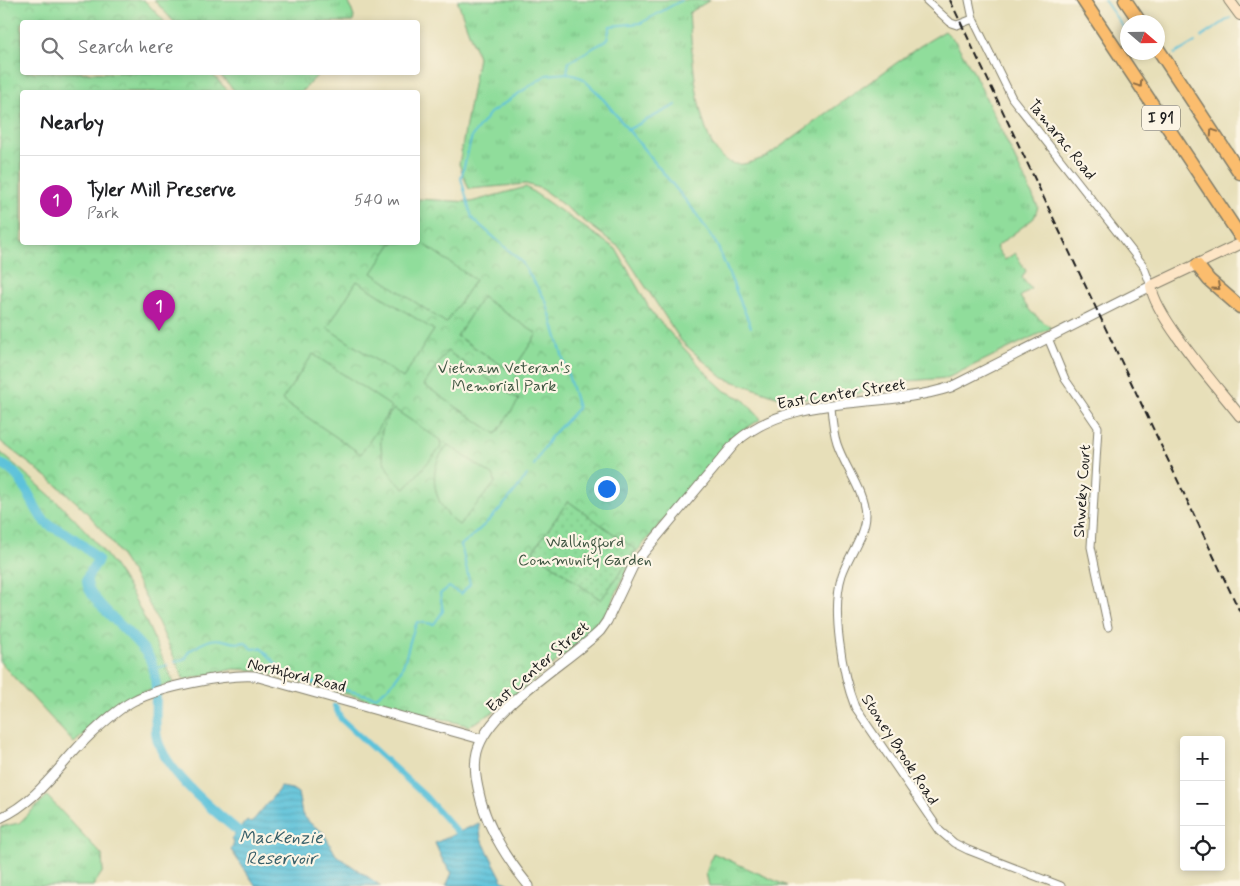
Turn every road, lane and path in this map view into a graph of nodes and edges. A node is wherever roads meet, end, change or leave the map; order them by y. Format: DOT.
graph roads {
  1 [pos="926,0"];
  2 [pos="970,0"];
  3 [pos="1083,0"];
  4 [pos="1125,0"];
  5 [pos="1229,0"];
  6 [pos="1135,15"];
  7 [pos="1240,15"];
  8 [pos="973,19"];
  9 [pos="1165,60"];
  10 [pos="1240,173"];
  11 [pos="1240,236"];
  12 [pos="1240,244"];
  13 [pos="1197,266"];
  14 [pos="1151,286"];
  15 [pos="1240,308"];
  16 [pos="1048,338"];
  17 [pos="831,407"];
  18 [pos="1240,416"];
  19 [pos="1108,627"];
  20 [pos="481,739"];
  21 [pos="0,818"];
  22 [pos="529,886"];
  23 [pos="1062,886"];
  1 -- 8 [label="street"];
  2 -- 8 [label="street, Tamarac Road"];
  3 -- 11 [label="highway, I 91, one-way"];
  4 -- 6 [label="highway"];
  5 -- 7 [label="main road"];
  8 -- 14 [label="street, Tamarac Road"];
  10 -- 9 [label="highway, I 91, one-way"];
  12 -- 13 [label="main road, East Center Street"];
  13 -- 14 [label="main road, East Center Street"];
  13 -- 15 [label="highway, one-way"];
  14 -- 16 [label="street, East Center Street"];
  14 -- 18 [label="main road"];
  16 -- 17 [label="street, East Center Street"];
  16 -- 19 [label="street, Shweky Court"];
  17 -- 20 [label="street, East Center Street"];
  17 -- 23 [label="street, Stoney Brook Road"];
  20 -- 21 [label="street, Northford Road"];
  20 -- 22 [label="street, East Center Street"];
}
